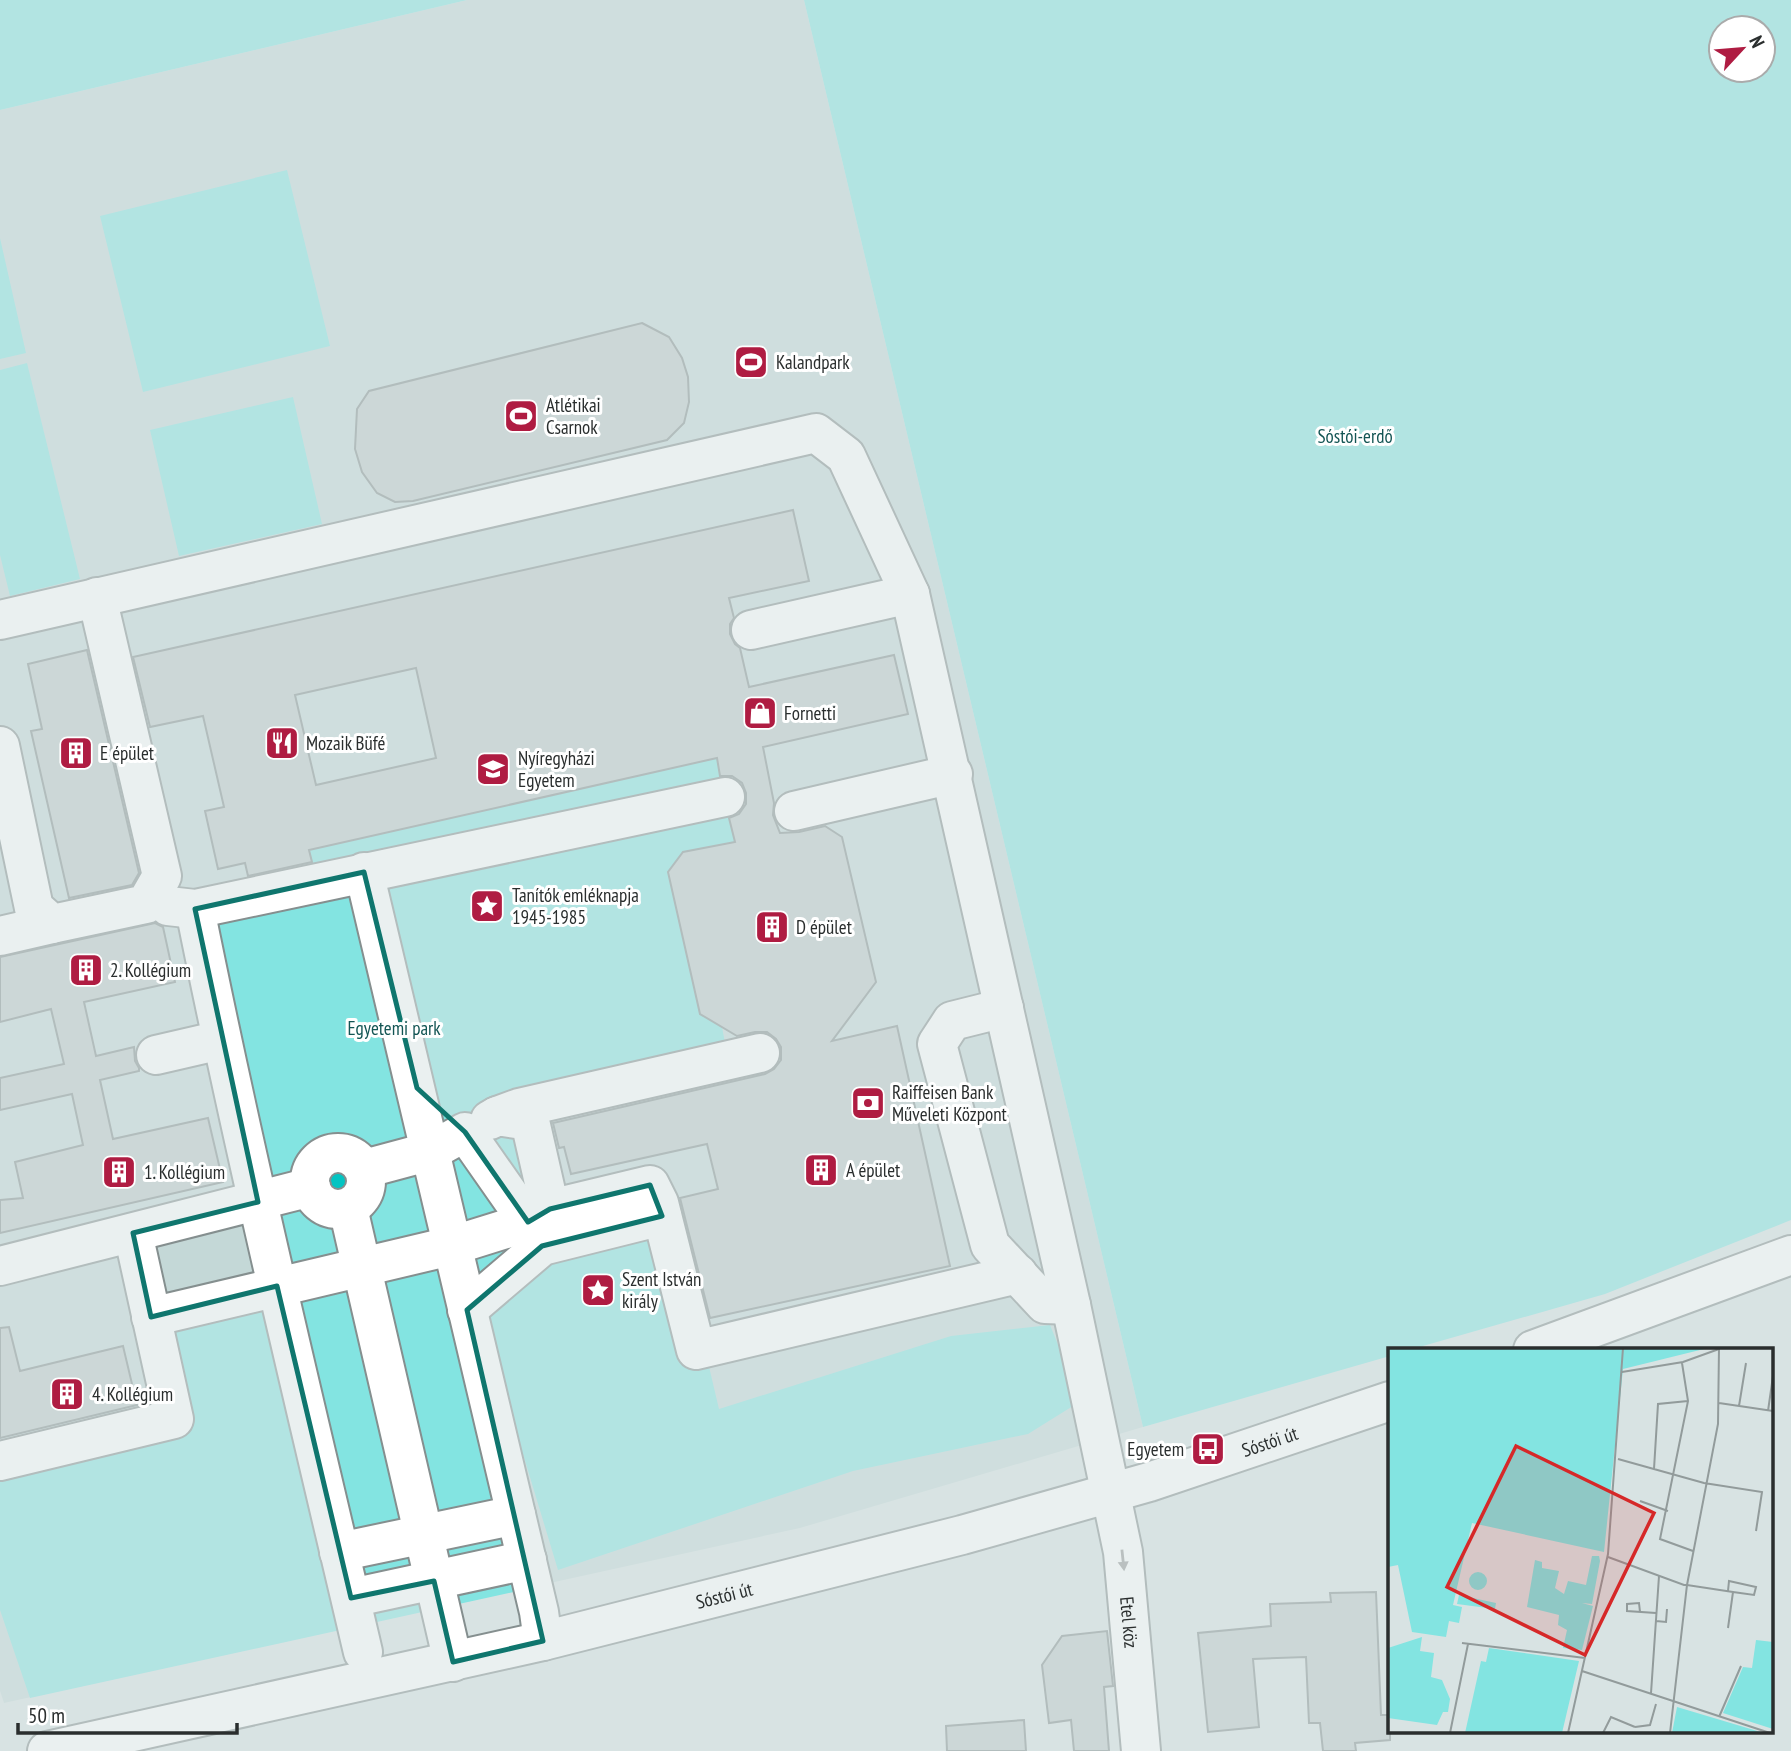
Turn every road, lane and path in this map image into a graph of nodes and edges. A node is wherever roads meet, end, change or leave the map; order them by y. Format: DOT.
graph roads {
  1 [pos="910,594"];
  2 [pos="97,597"];
  3 [pos="0,620"];
  4 [pos="751,630"];
  5 [pos="0,746"];
  6 [pos="953,774"];
  7 [pos="725,797"];
  8 [pos="794,811"];
  9 [pos="364,872"];
  10 [pos="146,904"];
  11 [pos="195,909"];
  12 [pos="52,924"];
  13 [pos="0,936"];
  14 [pos="1004,1008"];
  15 [pos="221,1040"];
  16 [pos="760,1052"];
  17 [pos="156,1055"];
  18 [pos="417,1088"];
  19 [pos="481,1124"];
  20 [pos="431,1151"];
  21 [pos="364,1169"];
  22 [pos="311,1187"];
  23 [pos="258,1202"];
  24 [pos="348,1208"];
  25 [pos="541,1223"];
  26 [pos="133,1233"];
  27 [pos="451,1246"];
  28 [pos="1791,1255"];
  29 [pos="0,1266"];
  30 [pos="360,1269"];
  31 [pos="1018,1275"];
  32 [pos="277,1286"];
  33 [pos="1071,1305"];
  34 [pos="467,1310"];
  35 [pos="151,1317"];
  36 [pos="1538,1348"];
  37 [pos="1388,1402"];
  38 [pos="0,1461"];
  39 [pos="1110,1493"];
  40 [pos="516,1515"];
  41 [pos="423,1535"];
  42 [pos="340,1552"];
  43 [pos="527,1560"];
  44 [pos="434,1581"];
  45 [pos="351,1598"];
  46 [pos="543,1641"];
  47 [pos="363,1652"];
  48 [pos="453,1662"];
  49 [pos="47,1751"];
  50 [pos="1141,1751"];
  1 -- 2 [label="street, Etel köz"];
  1 -- 4 [label="street"];
  1 -- 6 [label="street, Etel köz"];
  2 -- 3 [label="street"];
  2 -- 10 [label="street"];
  5 -- 12 [label="street"];
  6 -- 8 [label="street"];
  6 -- 14 [label="street, Etel köz"];
  7 -- 9 [label="street"];
  9 -- 11 [label="street"];
  9 -- 18 [label="street"];
  10 -- 11 [label="street"];
  10 -- 12 [label="street"];
  11 -- 15 [label="street"];
  12 -- 13 [label="street"];
  14 -- 31 [label="street"];
  14 -- 33 [label="street, Etel köz"];
  15 -- 17 [label="street"];
  15 -- 23 [label="street"];
  16 -- 19 [label="street"];
  18 -- 19 [label="street"];
  18 -- 20 [label="street"];
  19 -- 20 [label="street"];
  19 -- 25 [label="street"];
  19 -- 25 [label="street"];
  20 -- 21 [label="street"];
  20 -- 27 [label="street"];
  21 -- 22 [label="street"];
  21 -- 24 [label="street"];
  22 -- 23 [label="street"];
  22 -- 24 [label="street"];
  23 -- 26 [label="street"];
  23 -- 32 [label="street"];
  24 -- 30 [label="street"];
  25 -- 27 [label="street"];
  25 -- 31 [label="street"];
  25 -- 34 [label="street"];
  26 -- 29 [label="street"];
  26 -- 35 [label="street"];
  27 -- 30 [label="street"];
  27 -- 34 [label="street"];
  28 -- 36 [label="street"];
  30 -- 32 [label="street"];
  30 -- 41 [label="street"];
  31 -- 33 [label="street"];
  32 -- 35 [label="street"];
  32 -- 42 [label="street"];
  33 -- 39 [label="street, Etel köz"];
  34 -- 40 [label="street"];
  35 -- 38 [label="street"];
  37 -- 39 [label="street, Sóstói út"];
  39 -- 46 [label="street, Sóstói út"];
  39 -- 50 [label="street, Etel köz, one-way"];
  40 -- 41 [label="street"];
  40 -- 43 [label="street"];
  41 -- 42 [label="street"];
  41 -- 44 [label="street"];
  42 -- 45 [label="street"];
  43 -- 44 [label="street"];
  43 -- 46 [label="street"];
  44 -- 45 [label="street"];
  44 -- 48 [label="street"];
  45 -- 47 [label="street"];
  46 -- 48 [label="street, Sóstói út"];
  48 -- 49 [label="street, Sóstói út"];
}
